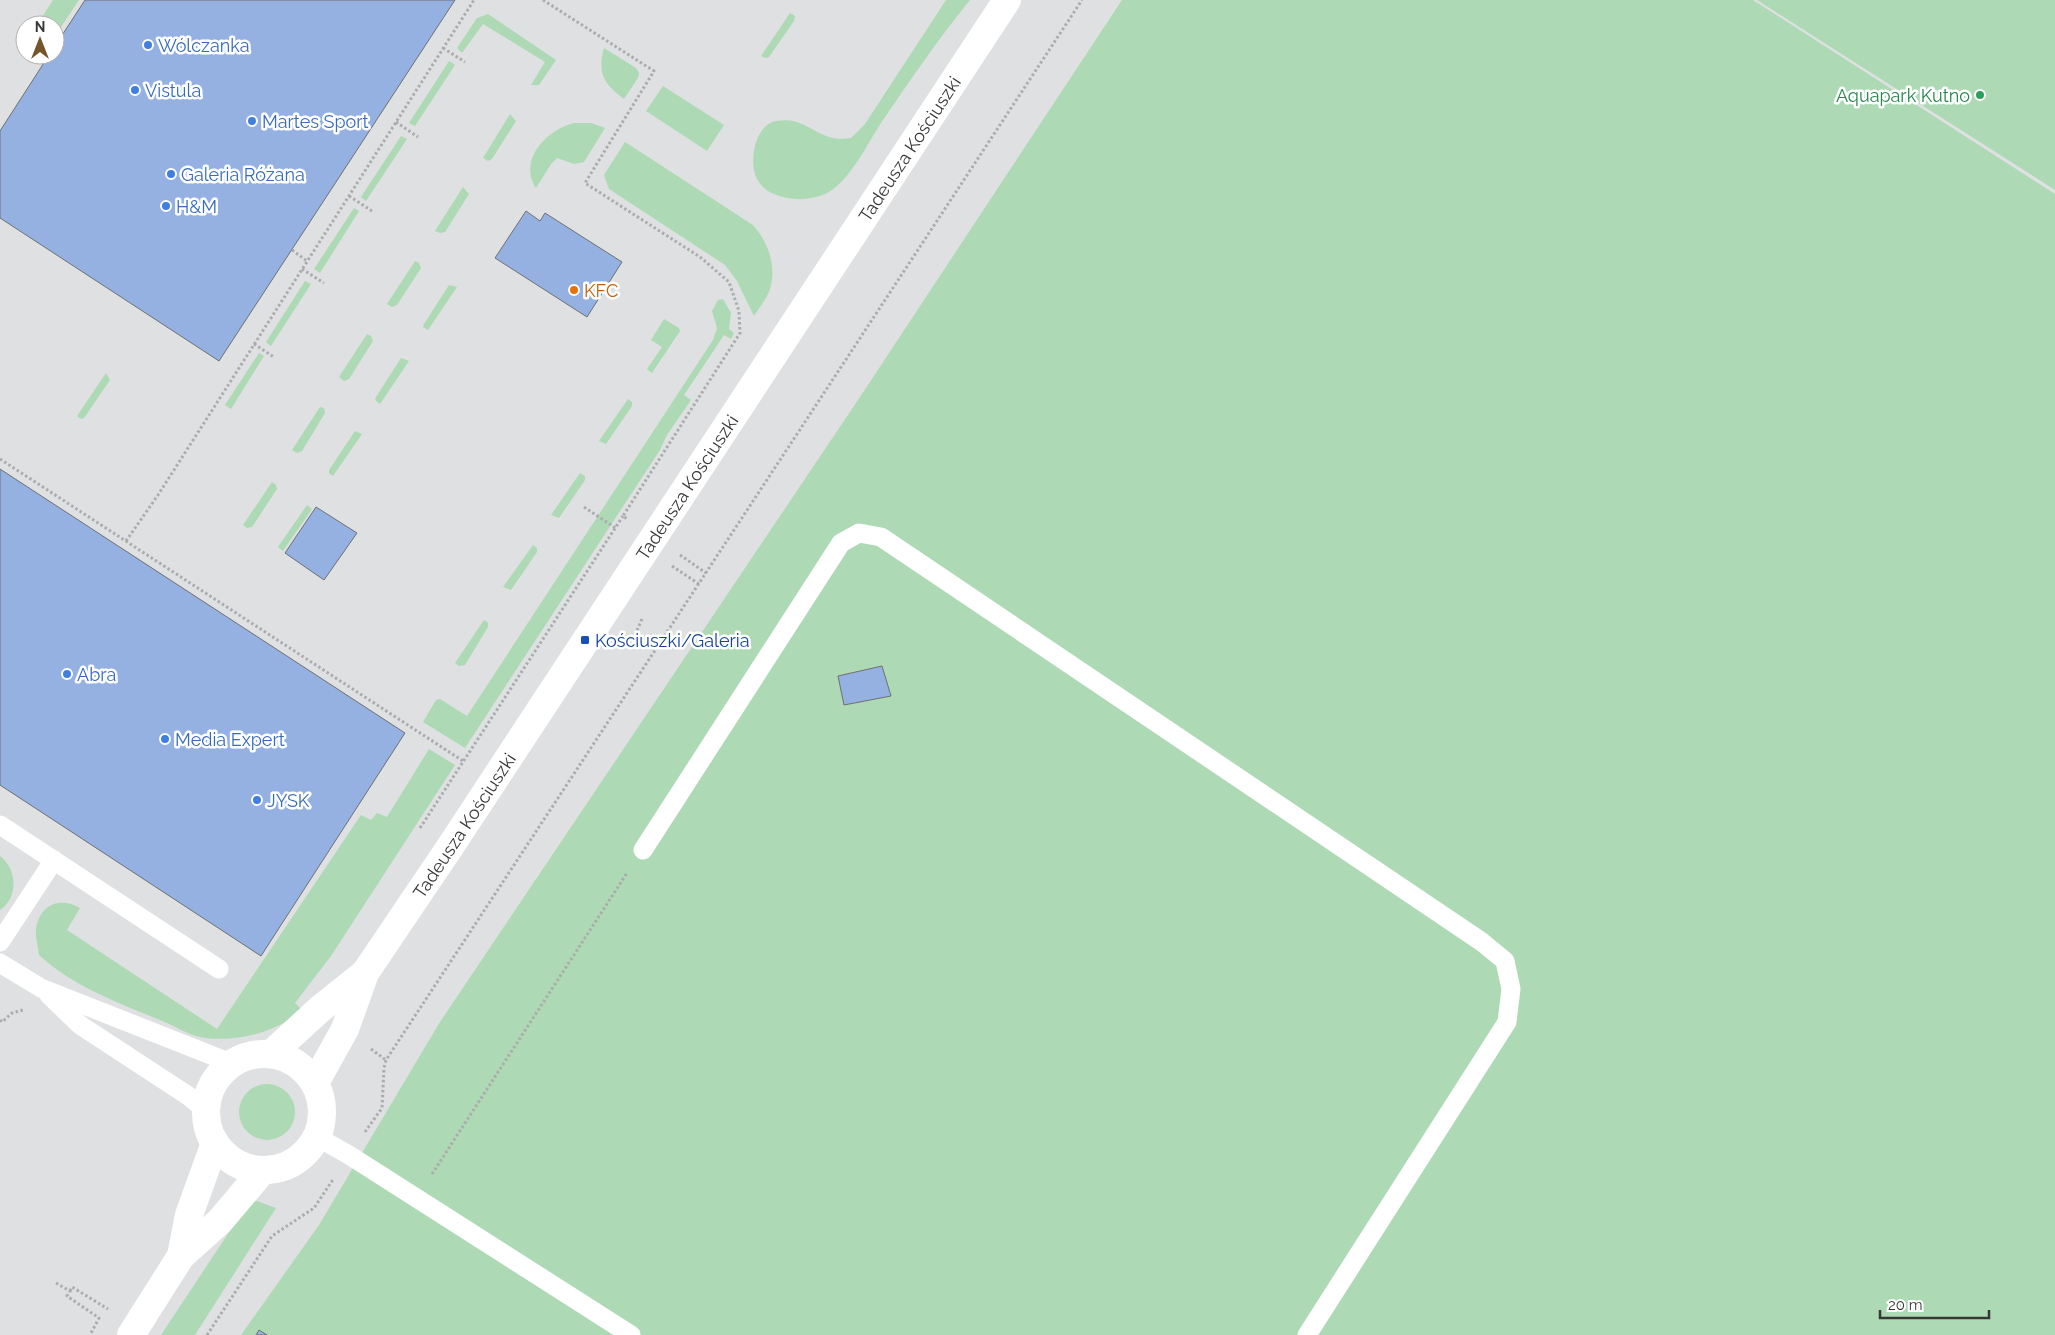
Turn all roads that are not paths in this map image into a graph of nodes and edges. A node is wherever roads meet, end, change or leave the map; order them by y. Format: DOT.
graph roads {
  1 [pos="1007,0"];
  2 [pos="0,825"];
  3 [pos="643,850"];
  4 [pos="54,860"];
  5 [pos="0,942"];
  6 [pos="0,963"];
  7 [pos="219,969"];
  8 [pos="364,973"];
  9 [pos="41,988"];
  10 [pos="271,1054"];
  11 [pos="231,1063"];
  12 [pos="316,1083"];
  13 [pos="206,1111"];
  14 [pos="317,1137"];
  15 [pos="215,1143"];
  16 [pos="263,1170"];
  17 [pos="181,1256"];
  18 [pos="130,1335"];
  19 [pos="631,1335"];
  20 [pos="1307,1335"];
  1 -- 8 [label="street, Tadeusza Kościuszki"];
  2 -- 4 [label="lane"];
  3 -- 20 [label="lane"];
  4 -- 5 [label="lane"];
  4 -- 7 [label="lane"];
  6 -- 9 [label="lane"];
  8 -- 10 [label="street, Tadeusza Kościuszki"];
  8 -- 12 [label="street, Tadeusza Kościuszki"];
  9 -- 11 [label="lane"];
  9 -- 13 [label="lane"];
  10 -- 11 [label="street"];
  10 -- 12 [label="street"];
  11 -- 13 [label="street"];
  12 -- 14 [label="street"];
  13 -- 15 [label="street"];
  14 -- 16 [label="street"];
  14 -- 19 [label="lane"];
  15 -- 16 [label="street"];
  15 -- 17 [label="street"];
  16 -- 17 [label="street"];
  17 -- 18 [label="street"];
}
